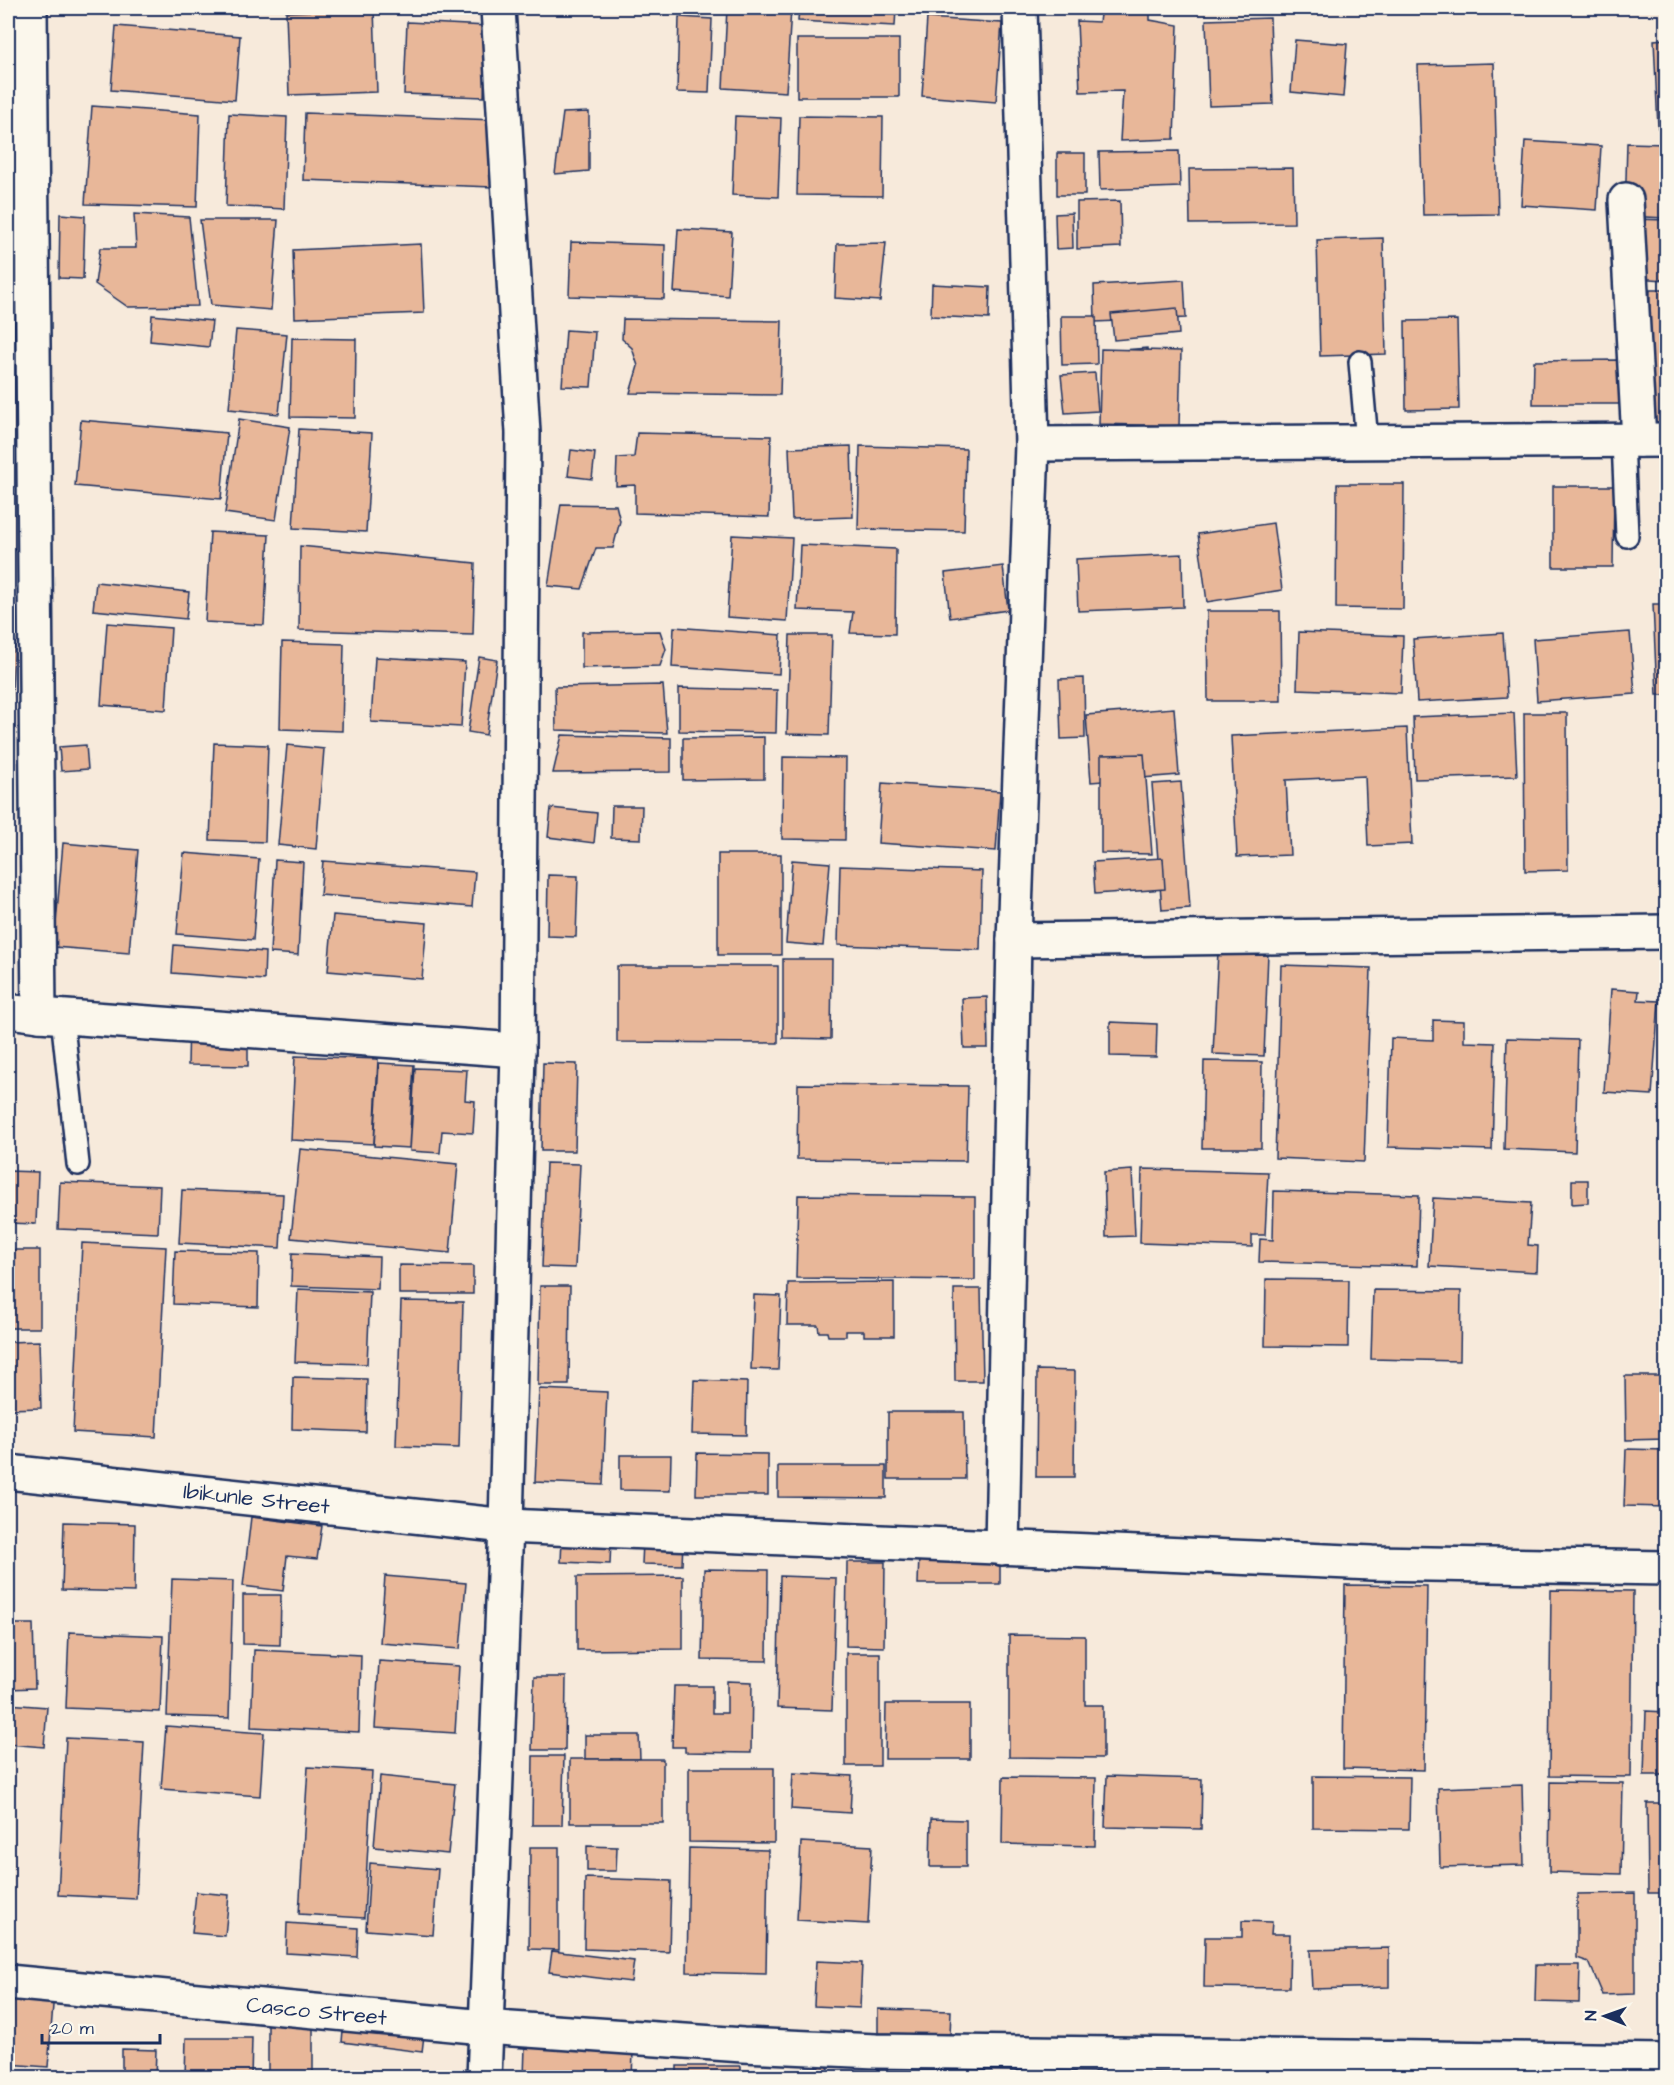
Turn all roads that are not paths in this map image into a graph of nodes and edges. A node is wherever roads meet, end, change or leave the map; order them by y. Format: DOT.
graph roads {
  1 [pos="498,8"];
  2 [pos="1020,8"];
  3 [pos="27,9"];
  4 [pos="1626,200"];
  5 [pos="1360,362"];
  6 [pos="1643,440"];
  7 [pos="1367,442"];
  8 [pos="1032,444"];
  9 [pos="1627,536"];
  10 [pos="1666,932"];
  11 [pos="1014,940"];
  12 [pos="36,1015"];
  13 [pos="518,1050"];
  14 [pos="78,1164"];
  15 [pos="8,1472"];
  16 [pos="506,1526"];
  17 [pos="1002,1548"];
  18 [pos="1666,1568"];
  19 [pos="8,1982"];
  20 [pos="484,2026"];
  21 [pos="1666,2061"];
  22 [pos="484,2078"];
  1 -- 13 [label="street"];
  2 -- 8 [label="street"];
  3 -- 12 [label="street"];
  4 -- 6 [label="street"];
  5 -- 7 [label="lane"];
  6 -- 7 [label="street"];
  6 -- 9 [label="lane"];
  7 -- 8 [label="street"];
  8 -- 11 [label="street"];
  10 -- 11 [label="street"];
  11 -- 17 [label="street"];
  12 -- 13 [label="street"];
  12 -- 14 [label="lane"];
  13 -- 16 [label="street"];
  15 -- 16 [label="street, Ibikunle Street"];
  16 -- 17 [label="street, Ibikunle Street"];
  16 -- 20 [label="street"];
  17 -- 18 [label="street, Ibikunle Street"];
  19 -- 20 [label="street, Casco Street"];
  20 -- 21 [label="street, Casco Street"];
  20 -- 22 [label="street"];
}
